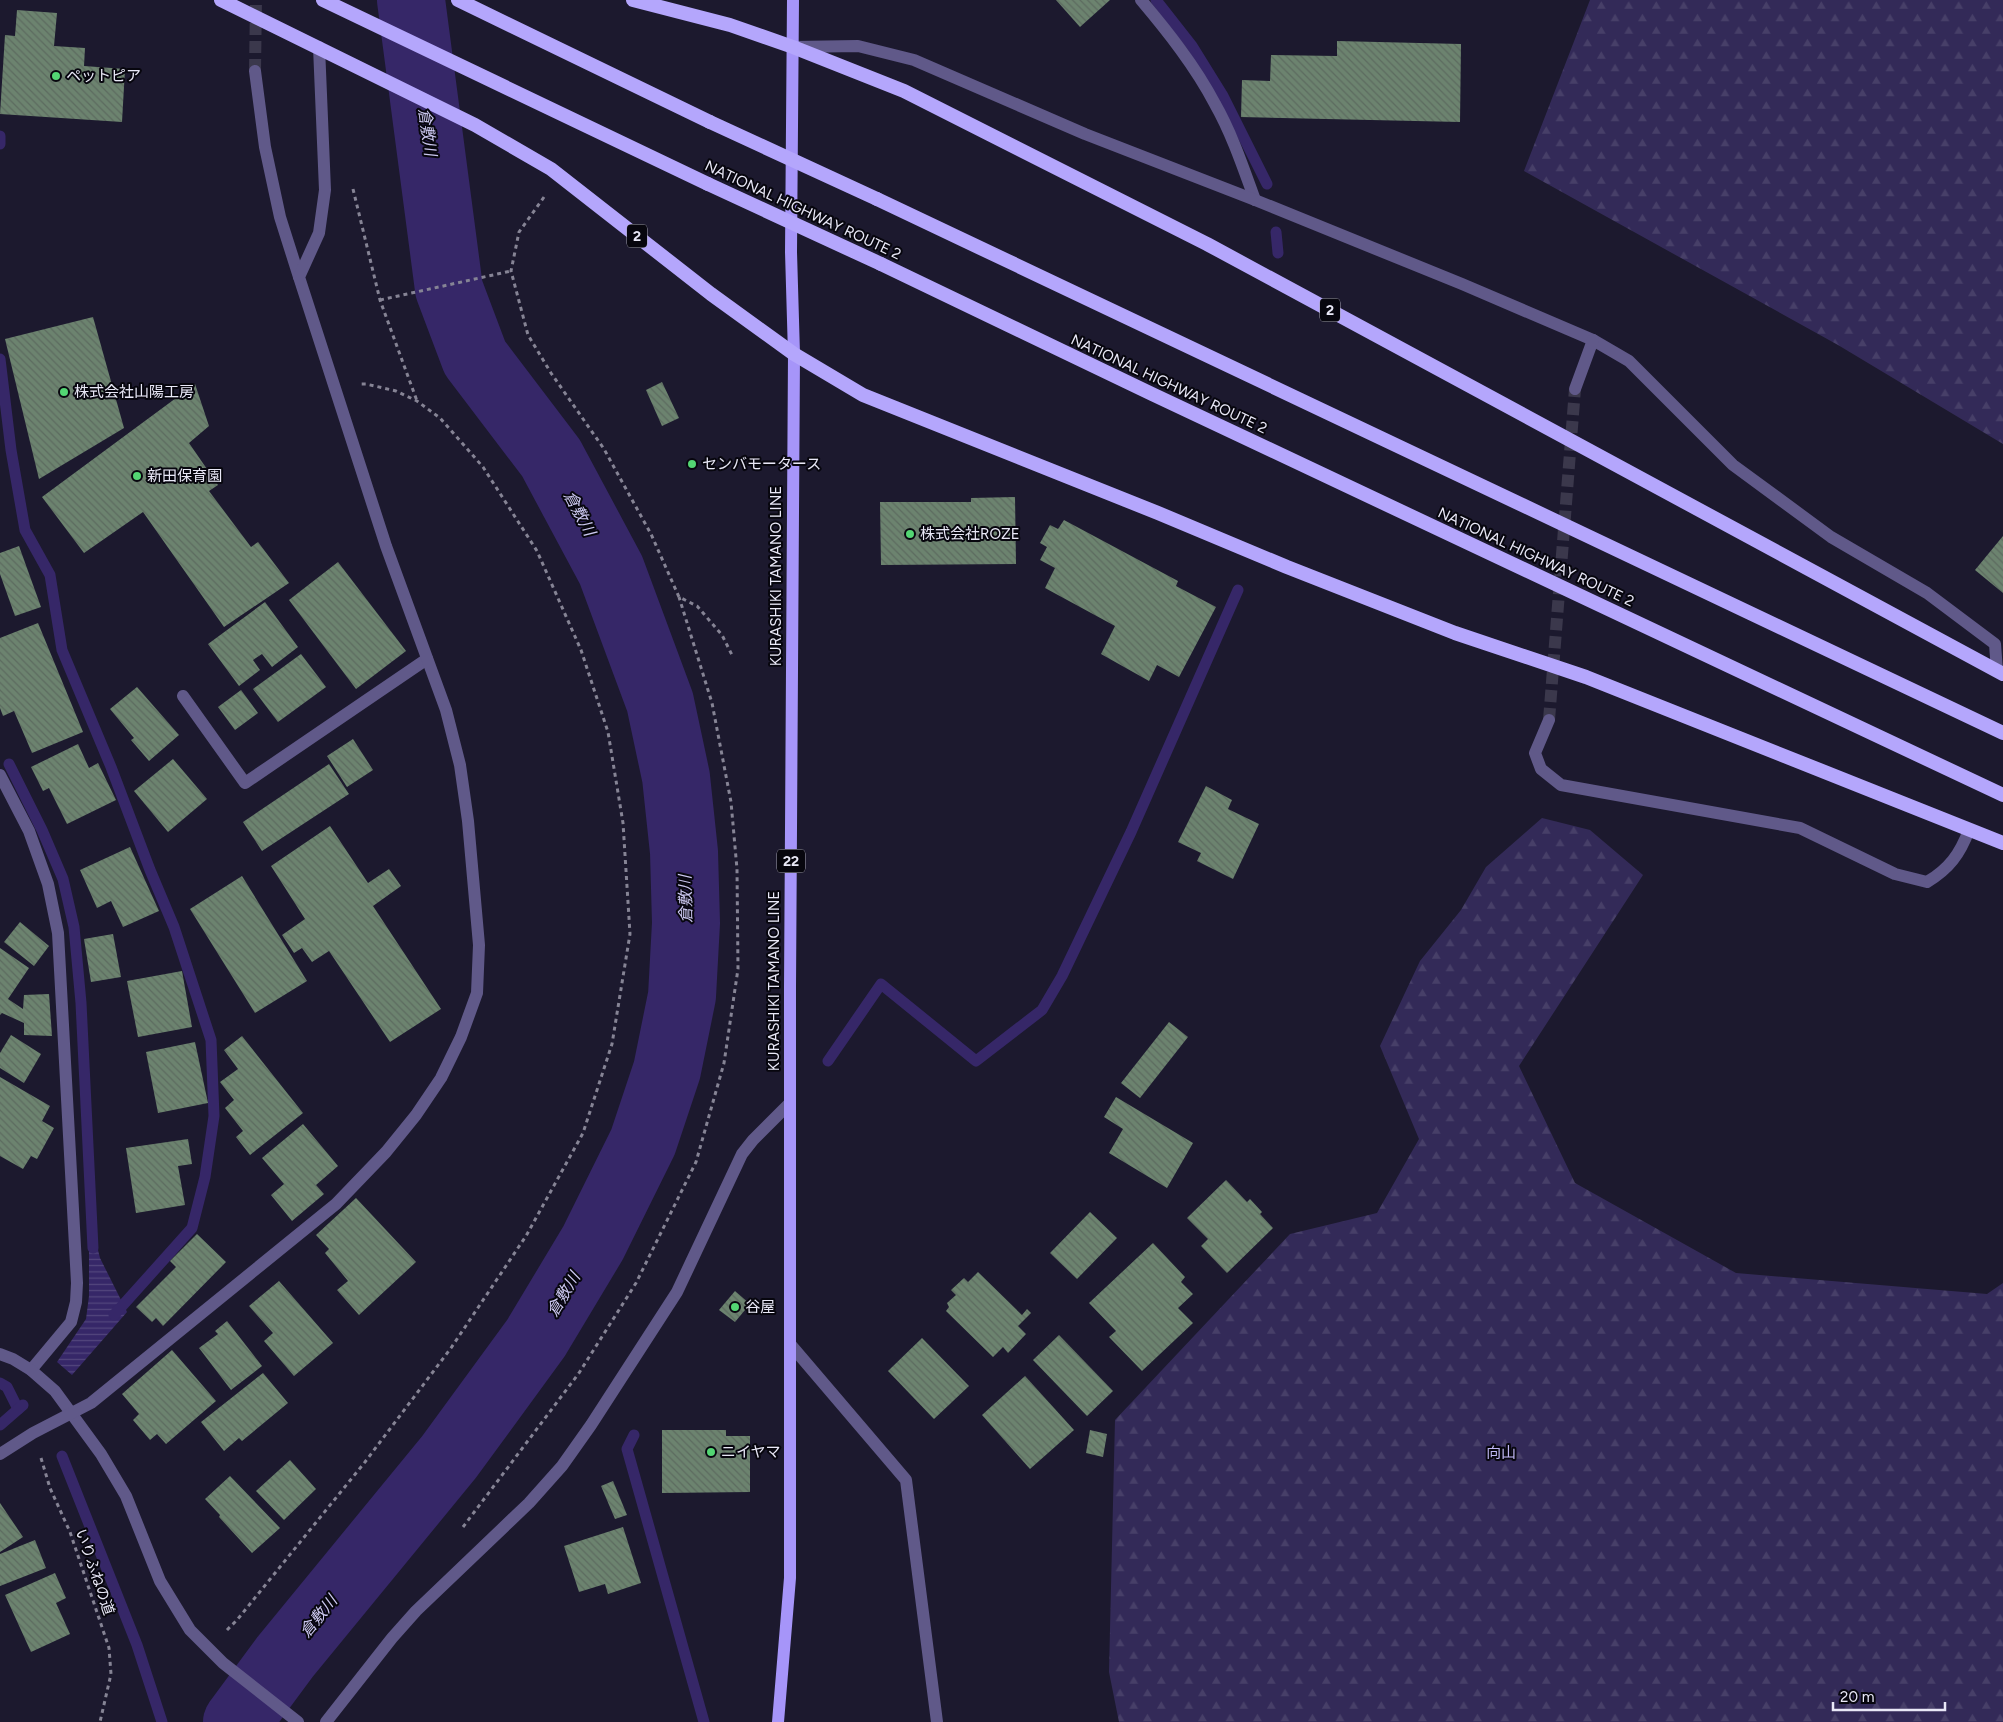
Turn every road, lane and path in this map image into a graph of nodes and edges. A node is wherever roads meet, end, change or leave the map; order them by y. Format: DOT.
graph roads {
  1 [pos="221,0"];
  2 [pos="323,0"];
  3 [pos="633,0"];
  4 [pos="794,0"];
  5 [pos="1141,0"];
  6 [pos="461,2"];
  7 [pos="319,47"];
  8 [pos="793,47"];
  9 [pos="255,71"];
  10 [pos="324,164"];
  11 [pos="546,195"];
  12 [pos="1255,200"];
  13 [pos="511,270"];
  14 [pos="299,278"];
  15 [pos="380,300"];
  16 [pos="1593,340"];
  17 [pos="794,354"];
  18 [pos="1575,389"];
  19 [pos="417,402"];
  20 [pos="679,597"];
  21 [pos="732,655"];
  22 [pos="427,659"];
  23 [pos="2000,672"];
  24 [pos="183,696"];
  25 [pos="1549,720"];
  26 [pos="2003,734"];
  27 [pos="0,775"];
  28 [pos="2003,795"];
  29 [pos="1969,830"];
  30 [pos="2003,843"];
  31 [pos="790,1103"];
  32 [pos="790,1344"];
  33 [pos="0,1354"];
  34 [pos="31,1370"];
  35 [pos="72,1412"];
  36 [pos="34,1433"];
  37 [pos="0,1454"];
  38 [pos="458,1534"];
  39 [pos="100,1722"];
  40 [pos="298,1722"];
  41 [pos="326,1722"];
  42 [pos="778,1722"];
  43 [pos="936,1722"];
  1 -- 7 [label="highway, 2"];
  2 -- 28 [label="highway, NATIONAL HIGHWAY ROUTE 2, bridge"];
  3 -- 8 [label="highway, 2"];
  4 -- 8 [label="main road, KURASHIKI TAMANO LINE / 22"];
  5 -- 12 [label="street"];
  6 -- 26 [label="highway, bridge"];
  7 -- 10 [label="street"];
  7 -- 17 [label="highway, 2"];
  8 -- 12 [label="street"];
  8 -- 17 [label="main road, KURASHIKI TAMANO LINE / 22"];
  8 -- 23 [label="highway, 2"];
  9 -- 14 [label="street"];
  10 -- 14 [label="street"];
  10 -- 15 [label="path"];
  11 -- 13 [label="path"];
  12 -- 16 [label="street"];
  13 -- 15 [label="path"];
  13 -- 20 [label="path"];
  14 -- 22 [label="street"];
  15 -- 19 [label="path"];
  16 -- 18 [label="street"];
  16 -- 23 [label="street"];
  17 -- 29 [label="highway, 2"];
  17 -- 31 [label="main road, KURASHIKI TAMANO LINE / 22"];
  20 -- 21 [label="path"];
  20 -- 38 [label="path"];
  22 -- 24 [label="street"];
  22 -- 35 [label="street"];
  25 -- 29 [label="street"];
  27 -- 34 [label="street"];
  29 -- 30 [label="highway, 2"];
  31 -- 32 [label="main road, KURASHIKI TAMANO LINE / 22"];
  31 -- 41 [label="street"];
  32 -- 42 [label="main road, KURASHIKI TAMANO LINE / 22"];
  32 -- 43 [label="street"];
  33 -- 34 [label="street"];
  34 -- 35 [label="street"];
  35 -- 36 [label="street"];
  35 -- 40 [label="street"];
  36 -- 37 [label="street"];
  36 -- 39 [label="path, いりふねの道"];
}
